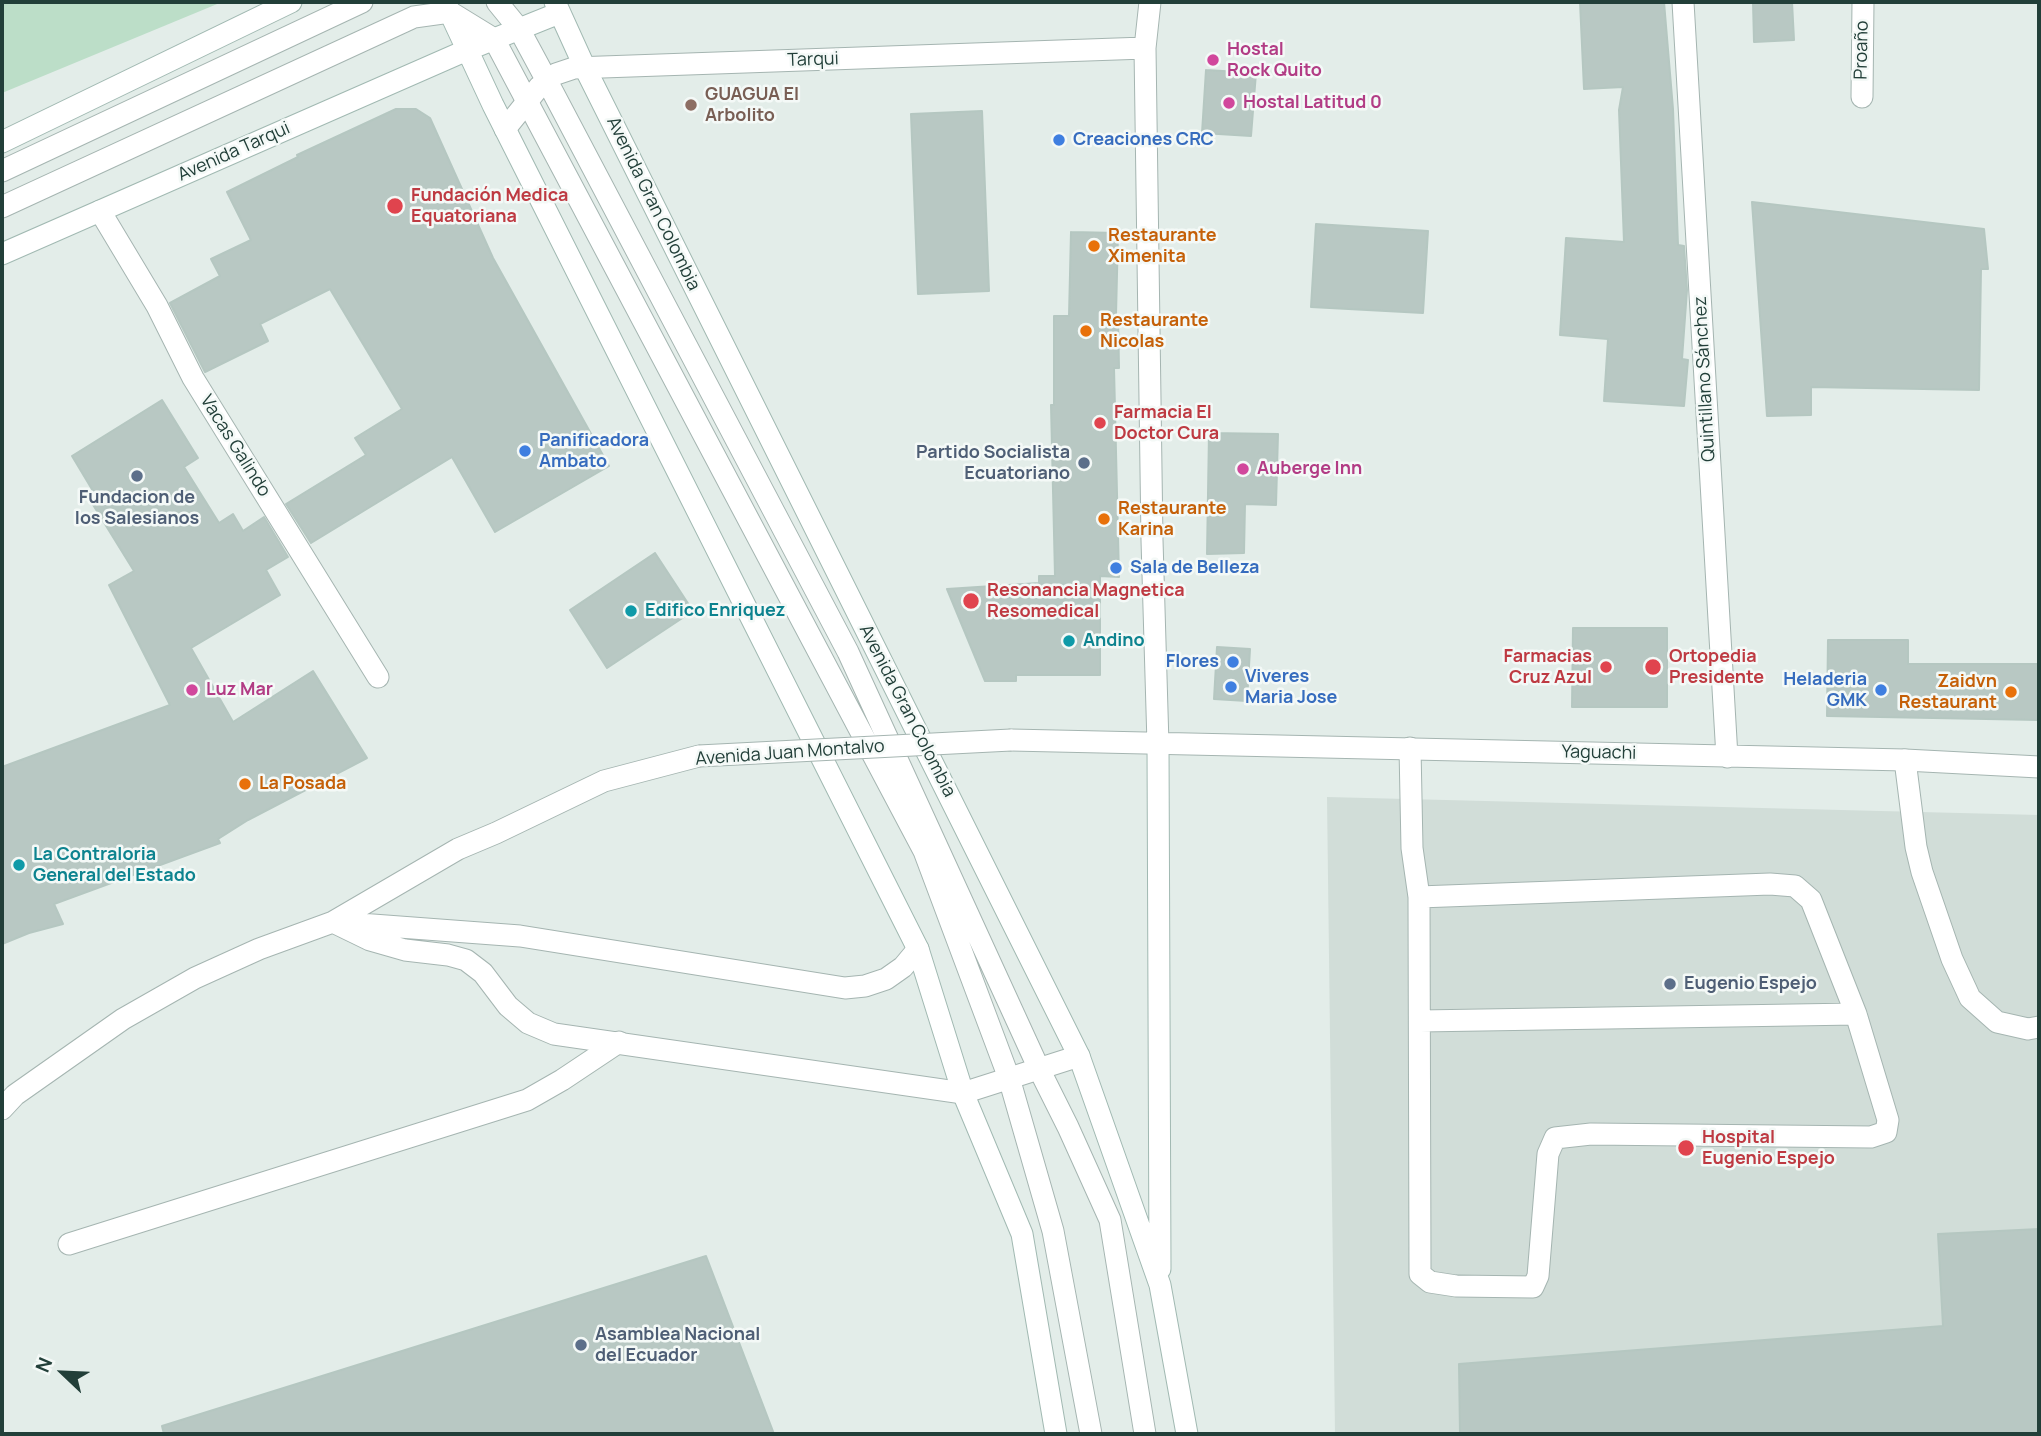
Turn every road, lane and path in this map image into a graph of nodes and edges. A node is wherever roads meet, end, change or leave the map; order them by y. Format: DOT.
graph roads {
  1 [pos="291,2"];
  2 [pos="362,2"];
  3 [pos="497,2"];
  4 [pos="1150,2"];
  5 [pos="1683,2"];
  6 [pos="1863,2"];
  7 [pos="447,7"];
  8 [pos="557,7"];
  9 [pos="519,29"];
  10 [pos="494,39"];
  11 [pos="1146,48"];
  12 [pos="467,50"];
  13 [pos="585,68"];
  14 [pos="547,81"];
  15 [pos="1861,97"];
  16 [pos="526,100"];
  17 [pos="505,129"];
  18 [pos="2,142"];
  19 [pos="2,171"];
  20 [pos="2,207"];
  21 [pos="100,211"];
  22 [pos="2,254"];
  23 [pos="377,677"];
  24 [pos="1158,744"];
  25 [pos="1410,748"];
  26 [pos="1727,757"];
  27 [pos="1905,760"];
  28 [pos="2039,767"];
  29 [pos="1419,897"];
  30 [pos="333,922"];
  31 [pos="918,949"];
  32 [pos="1856,1014"];
  33 [pos="1420,1021"];
  34 [pos="2039,1027"];
  35 [pos="619,1042"];
  36 [pos="1079,1056"];
  37 [pos="1039,1069"];
  38 [pos="1009,1078"];
  39 [pos="963,1093"];
  40 [pos="2,1109"];
  41 [pos="69,1244"];
  42 [pos="1160,1285"];
  43 [pos="1056,1434"];
  44 [pos="1091,1434"];
  45 [pos="1145,1434"];
  46 [pos="1187,1434"];
  1 -- 18 [label="street"];
  2 -- 19 [label="street"];
  3 -- 9 [label="street"];
  4 -- 11 [label="street"];
  5 -- 26 [label="street, Quintillano Sánchez"];
  6 -- 15 [label="street, Proaño"];
  7 -- 10 [label="street"];
  7 -- 12 [label="street"];
  7 -- 20 [label="street"];
  8 -- 9 [label="street"];
  8 -- 13 [label="street, Avenida Gran Colombia"];
  9 -- 10 [label="street"];
  9 -- 14 [label="street"];
  10 -- 12 [label="street"];
  10 -- 16 [label="street"];
  11 -- 13 [label="street, Tarqui"];
  11 -- 24 [label="street"];
  12 -- 17 [label="street"];
  12 -- 21 [label="street, Avenida Tarqui"];
  13 -- 14 [label="street, Tarqui"];
  13 -- 36 [label="street, Avenida Gran Colombia"];
  14 -- 16 [label="street, Tarqui"];
  14 -- 37 [label="street"];
  16 -- 17 [label="street, Tarqui"];
  16 -- 38 [label="street"];
  17 -- 31 [label="street"];
  21 -- 22 [label="street, Avenida Tarqui"];
  21 -- 23 [label="street, Vacas Galindo"];
  24 -- 25 [label="street, Yaguachi"];
  24 -- 30 [label="street, Avenida Juan Montalvo, bridge"];
  24 -- 42 [label="street"];
  25 -- 26 [label="street, Yaguachi"];
  25 -- 29 [label="street"];
  26 -- 27 [label="street, Yaguachi"];
  27 -- 28 [label="street, Yaguachi"];
  27 -- 34 [label="street"];
  29 -- 32 [label="street"];
  29 -- 33 [label="street"];
  30 -- 31 [label="street, Avenida Juan Montalvo"];
  30 -- 35 [label="street"];
  30 -- 40 [label="street, Avenida Juan Montalvo"];
  31 -- 39 [label="street"];
  32 -- 33 [label="street"];
  32 -- 33 [label="street"];
  35 -- 39 [label="street"];
  35 -- 41 [label="street"];
  36 -- 37 [label="street"];
  36 -- 42 [label="street, Avenida Gran Colombia"];
  37 -- 38 [label="street"];
  37 -- 45 [label="street"];
  38 -- 39 [label="street"];
  38 -- 44 [label="street"];
  39 -- 43 [label="street"];
  42 -- 46 [label="street, Avenida Gran Colombia"];
}
